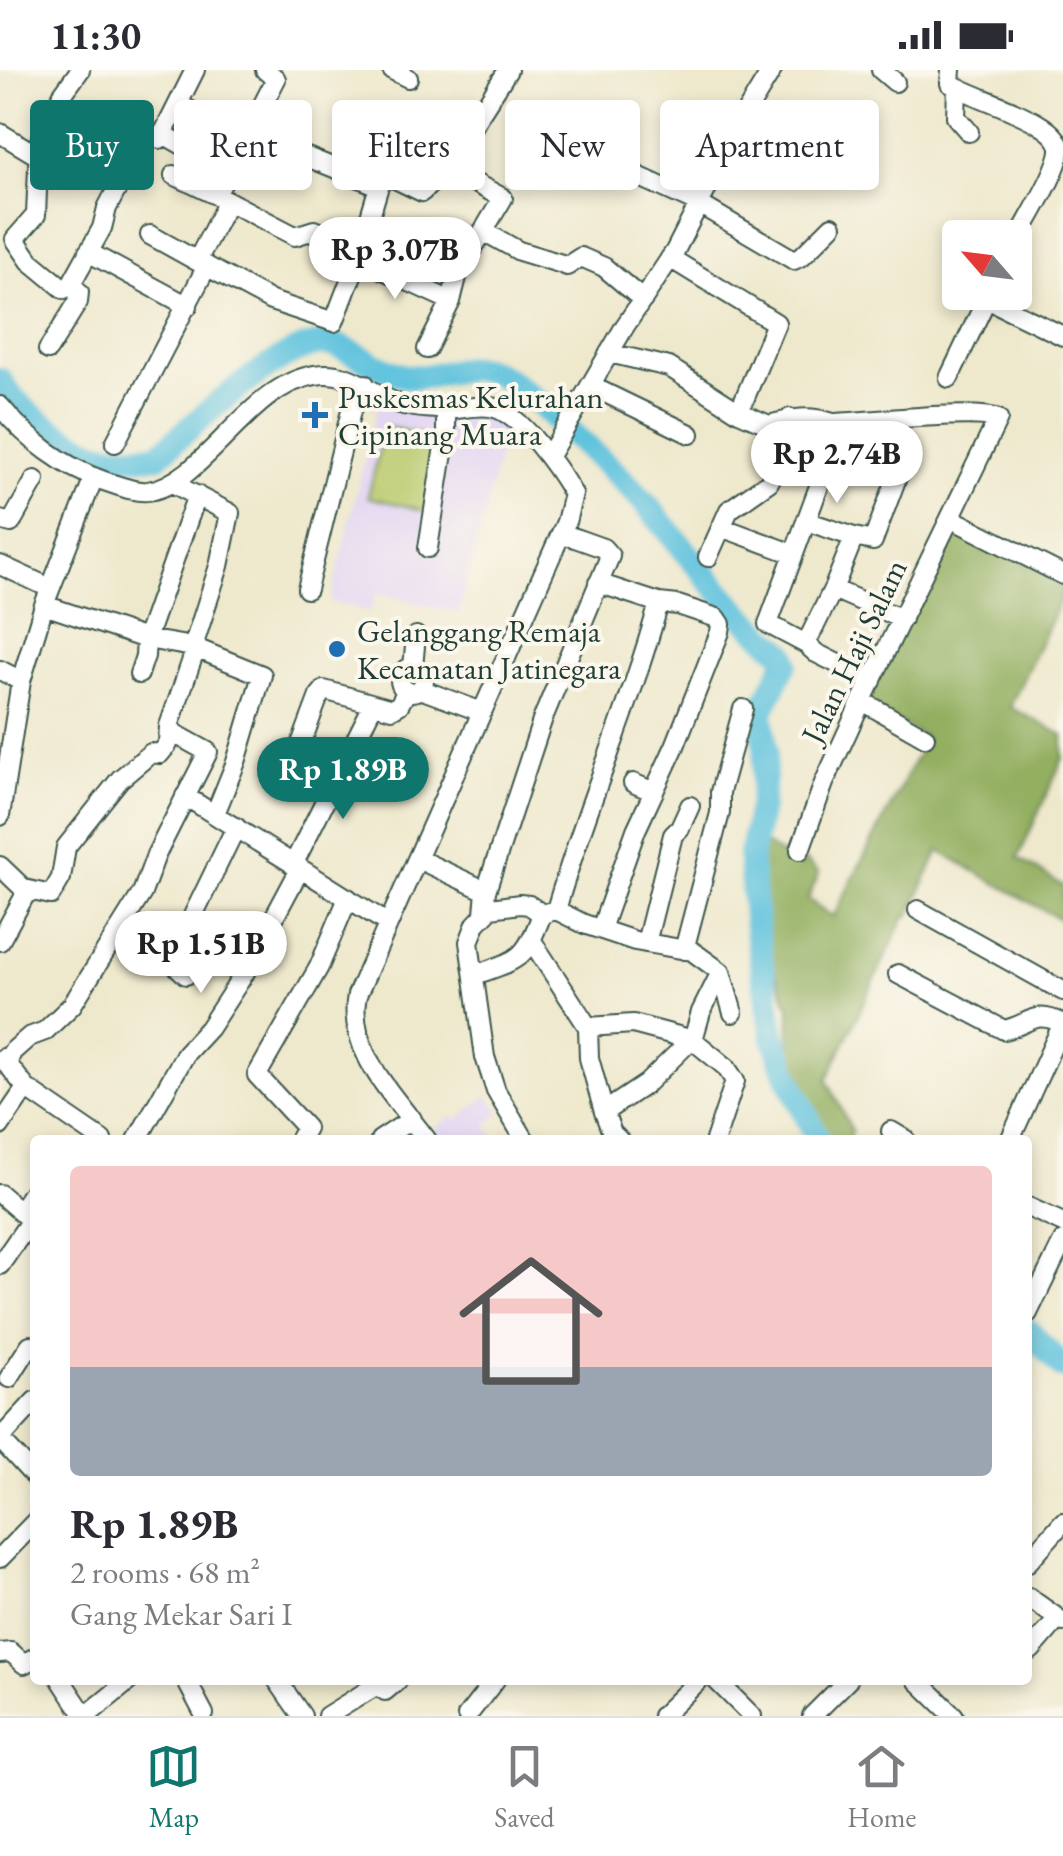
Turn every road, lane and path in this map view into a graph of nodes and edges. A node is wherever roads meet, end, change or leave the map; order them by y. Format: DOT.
graph roads {
  1 [pos="80,70"];
  2 [pos="195,70"];
  3 [pos="265,70"];
  4 [pos="508,70"];
  5 [pos="772,70"];
  6 [pos="954,79"];
  7 [pos="60,100"];
  8 [pos="180,100"];
  9 [pos="265,100"];
  10 [pos="485,105"];
  11 [pos="174,112"];
  12 [pos="969,132"];
  13 [pos="0,133"];
  14 [pos="163,134"];
  15 [pos="174,140"];
  16 [pos="30,151"];
  17 [pos="640,176"];
  18 [pos="485,189"];
  19 [pos="37,190"];
  20 [pos="205,190"];
  21 [pos="224,190"];
  22 [pos="377,190"];
  23 [pos="222,198"];
  24 [pos="697,203"];
  25 [pos="1027,220"];
  26 [pos="832,226"];
  27 [pos="483,231"];
  28 [pos="150,235"];
  29 [pos="8,242"];
  30 [pos="88,252"];
  31 [pos="359,253"];
  32 [pos="670,258"];
  33 [pos="202,263"];
  34 [pos="70,284"];
  35 [pos="643,300"];
  36 [pos="451,301"];
  37 [pos="188,306"];
  38 [pos="982,310"];
  39 [pos="1015,310"];
  40 [pos="1063,336"];
  41 [pos="428,349"];
  42 [pos="48,350"];
  43 [pos="609,353"];
  44 [pos="949,378"];
  45 [pos="365,384"];
  46 [pos="591,386"];
  47 [pos="0,406"];
  48 [pos="446,411"];
  49 [pos="739,412"];
  50 [pos="790,418"];
  51 [pos="891,421"];
  52 [pos="833,423"];
  53 [pos="690,434"];
  54 [pos="114,443"];
  55 [pos="550,454"];
  56 [pos="94,478"];
  57 [pos="36,480"];
  58 [pos="172,483"];
  59 [pos="197,495"];
  60 [pos="950,518"];
  61 [pos="0,520"];
  62 [pos="806,521"];
  63 [pos="721,526"];
  64 [pos="561,533"];
  65 [pos="854,536"];
  66 [pos="428,548"];
  67 [pos="794,554"];
  68 [pos="708,557"];
  69 [pos="0,565"];
  70 [pos="1063,575"];
  71 [pos="598,583"];
  72 [pos="307,589"];
  73 [pos="832,589"];
  74 [pos="47,597"];
  75 [pos="659,603"];
  76 [pos="902,619"];
  77 [pos="416,636"];
  78 [pos="146,639"];
  79 [pos="806,644"];
  80 [pos="194,648"];
  81 [pos="0,670"];
  82 [pos="139,674"];
  83 [pos="21,680"];
  84 [pos="872,681"];
  85 [pos="416,682"];
  86 [pos="862,701"];
  87 [pos="373,704"];
  88 [pos="484,708"];
  89 [pos="742,709"];
  90 [pos="8,721"];
  91 [pos="170,731"];
  92 [pos="926,737"];
  93 [pos="289,776"];
  94 [pos="633,783"];
  95 [pos="654,792"];
  96 [pos="185,796"];
  97 [pos="690,806"];
  98 [pos="215,814"];
  99 [pos="0,816"];
  100 [pos="236,827"];
  101 [pos="800,850"];
  102 [pos="418,859"];
  103 [pos="0,866"];
  104 [pos="297,867"];
  105 [pos="24,889"];
  106 [pos="486,891"];
  107 [pos="348,898"];
  108 [pos="918,910"];
  109 [pos="549,912"];
  110 [pos="484,914"];
  111 [pos="387,923"];
  112 [pos="600,930"];
  113 [pos="2,932"];
  114 [pos="532,941"];
  115 [pos="646,943"];
  116 [pos="684,950"];
  117 [pos="720,972"];
  118 [pos="186,974"];
  119 [pos="898,974"];
  120 [pos="475,976"];
  121 [pos="1063,991"];
  122 [pos="733,1013"];
  123 [pos="1063,1023"];
  124 [pos="588,1027"];
  125 [pos="692,1040"];
  126 [pos="4,1058"];
  127 [pos="26,1088"];
  128 [pos="604,1112"];
  129 [pos="412,1119"];
  130 [pos="0,1126"];
  131 [pos="75,1132"];
  132 [pos="140,1135"];
  133 [pos="302,1135"];
  134 [pos="388,1135"];
  135 [pos="423,1135"];
  136 [pos="522,1135"];
  137 [pos="611,1135"];
  138 [pos="717,1135"];
  139 [pos="1012,1135"];
  140 [pos="0,1194"];
  141 [pos="1032,1209"];
  142 [pos="29,1218"];
  143 [pos="1063,1223"];
  144 [pos="1063,1241"];
  145 [pos="0,1265"];
  146 [pos="1032,1306"];
  147 [pos="30,1345"];
  148 [pos="5,1375"];
  149 [pos="30,1394"];
  150 [pos="30,1404"];
  151 [pos="0,1440"];
  152 [pos="30,1472"];
  153 [pos="1063,1522"];
  154 [pos="30,1527"];
  155 [pos="1032,1557"];
  156 [pos="0,1558"];
  157 [pos="1032,1600"];
  158 [pos="1062,1620"];
  159 [pos="1032,1650"];
  160 [pos="0,1653"];
  161 [pos="30,1660"];
  162 [pos="65,1685"];
  163 [pos="121,1685"];
  164 [pos="189,1685"];
  165 [pos="281,1685"];
  166 [pos="371,1685"];
  167 [pos="694,1685"];
  168 [pos="721,1685"];
  169 [pos="843,1685"];
  170 [pos="922,1685"];
  171 [pos="492,1686"];
  172 [pos="204,1714"];
  173 [pos="85,1716"];
  174 [pos="302,1716"];
  175 [pos="327,1716"];
  176 [pos="467,1716"];
  177 [pos="662,1716"];
  178 [pos="752,1716"];
  179 [pos="812,1716"];
  180 [pos="954,1716"];
  1 -- 7 [label="street"];
  2 -- 8 [label="street"];
  3 -- 9 [label="street"];
  4 -- 10 [label="street"];
  5 -- 24 [label="street"];
  6 -- 12 [label="street"];
  6 -- 25 [label="street"];
  11 -- 14 [label="street"];
  13 -- 16 [label="street"];
  14 -- 15 [label="street"];
  14 -- 30 [label="street"];
  17 -- 24 [label="street"];
  18 -- 27 [label="street"];
  19 -- 29 [label="street"];
  20 -- 23 [label="street"];
  21 -- 23 [label="street"];
  22 -- 31 [label="street"];
  23 -- 31 [label="street"];
  23 -- 33 [label="street"];
  24 -- 26 [label="street"];
  24 -- 32 [label="street"];
  27 -- 35 [label="street"];
  27 -- 36 [label="street"];
  28 -- 33 [label="street"];
  29 -- 34 [label="street"];
  30 -- 34 [label="street"];
  30 -- 37 [label="street"];
  31 -- 33 [label="street"];
  31 -- 36 [label="street"];
  32 -- 35 [label="street"];
  32 -- 49 [label="street"];
  33 -- 37 [label="street"];
  34 -- 42 [label="street"];
  35 -- 43 [label="street"];
  36 -- 41 [label="street"];
  37 -- 54 [label="street"];
  38 -- 44 [label="street"];
  39 -- 40 [label="street"];
  43 -- 46 [label="street"];
  43 -- 49 [label="street, Jalan Haji Salam"];
  45 -- 48 [label="street"];
  45 -- 58 [label="street"];
  45 -- 72 [label="street"];
  46 -- 53 [label="street"];
  46 -- 55 [label="street"];
  47 -- 56 [label="street"];
  48 -- 55 [label="street"];
  48 -- 66 [label="street"];
  49 -- 50 [label="street, Jalan Haji Salam"];
  50 -- 52 [label="street, Jalan Haji Salam"];
  50 -- 63 [label="street"];
  51 -- 52 [label="street, Jalan Haji Salam"];
  51 -- 60 [label="street, Jalan Haji Salam"];
  51 -- 65 [label="street"];
  52 -- 62 [label="street"];
  55 -- 64 [label="street"];
  56 -- 58 [label="street"];
  56 -- 74 [label="street"];
  57 -- 61 [label="street"];
  58 -- 59 [label="street"];
  59 -- 78 [label="street"];
  59 -- 80 [label="street"];
  60 -- 70 [label="street"];
  60 -- 76 [label="street, Jalan Haji Salam"];
  62 -- 65 [label="street"];
  62 -- 67 [label="street"];
  63 -- 67 [label="street"];
  63 -- 68 [label="street"];
  64 -- 71 [label="street"];
  64 -- 88 [label="street"];
  65 -- 73 [label="street"];
  67 -- 79 [label="street"];
  69 -- 74 [label="street"];
  71 -- 75 [label="street"];
  71 -- 106 [label="street"];
  73 -- 76 [label="street"];
  73 -- 79 [label="street"];
  74 -- 78 [label="street"];
  74 -- 83 [label="street"];
  75 -- 95 [label="street"];
  75 -- 109 [label="street"];
  76 -- 84 [label="street, Jalan Haji Salam"];
  77 -- 85 [label="street"];
  78 -- 80 [label="street"];
  78 -- 82 [label="street"];
  79 -- 84 [label="street"];
  80 -- 91 [label="street"];
  80 -- 98 [label="street"];
  81 -- 83 [label="street"];
  83 -- 90 [label="street"];
  84 -- 86 [label="street, Jalan Haji Salam"];
  85 -- 87 [label="street"];
  85 -- 88 [label="street"];
  86 -- 92 [label="street"];
  86 -- 101 [label="street, Jalan Haji Salam"];
  87 -- 93 [label="street"];
  87 -- 104 [label="street"];
  88 -- 102 [label="street"];
  89 -- 116 [label="street"];
  90 -- 99 [label="street"];
  91 -- 96 [label="street"];
  91 -- 105 [label="street"];
  94 -- 95 [label="street"];
  95 -- 112 [label="street"];
  96 -- 98 [label="street"];
  96 -- 126 [label="street"];
  97 -- 115 [label="street"];
  98 -- 100 [label="street"];
  100 -- 104 [label="street"];
  100 -- 118 [label="street"];
  102 -- 106 [label="street"];
  102 -- 111 [label="street"];
  103 -- 105 [label="street"];
  104 -- 107 [label="street"];
  104 -- 132 [label="street"];
  105 -- 113 [label="street"];
  106 -- 110 [label="street"];
  107 -- 111 [label="street"];
  107 -- 133 [label="street"];
  108 -- 121 [label="street"];
  109 -- 110 [label="street"];
  109 -- 112 [label="street"];
  109 -- 114 [label="street"];
  110 -- 120 [label="street"];
  111 -- 129 [label="street"];
  112 -- 115 [label="street"];
  114 -- 120 [label="street"];
  114 -- 124 [label="street"];
  115 -- 116 [label="street"];
  116 -- 117 [label="street"];
  117 -- 122 [label="street"];
  117 -- 125 [label="street"];
  119 -- 123 [label="street"];
  120 -- 136 [label="street"];
  123 -- 139 [label="street"];
  124 -- 125 [label="street"];
  124 -- 128 [label="street"];
  125 -- 128 [label="street"];
  125 -- 138 [label="street"];
  126 -- 127 [label="street"];
  127 -- 130 [label="street"];
  127 -- 131 [label="street"];
  128 -- 137 [label="street"];
  129 -- 134 [label="street"];
  129 -- 135 [label="street"];
  140 -- 142 [label="street"];
  141 -- 143 [label="street"];
  142 -- 145 [label="street"];
  144 -- 146 [label="street"];
  147 -- 148 [label="street"];
  148 -- 149 [label="street"];
  150 -- 151 [label="street"];
  151 -- 152 [label="street"];
  153 -- 155 [label="street"];
  154 -- 156 [label="street"];
  157 -- 158 [label="street"];
  158 -- 159 [label="street"];
  160 -- 161 [label="street"];
  162 -- 173 [label="street"];
  163 -- 173 [label="street"];
  164 -- 172 [label="street"];
  165 -- 174 [label="street"];
  166 -- 175 [label="street"];
  167 -- 177 [label="street"];
  168 -- 178 [label="street"];
  169 -- 179 [label="street"];
  170 -- 180 [label="street"];
  171 -- 176 [label="street"];
}
